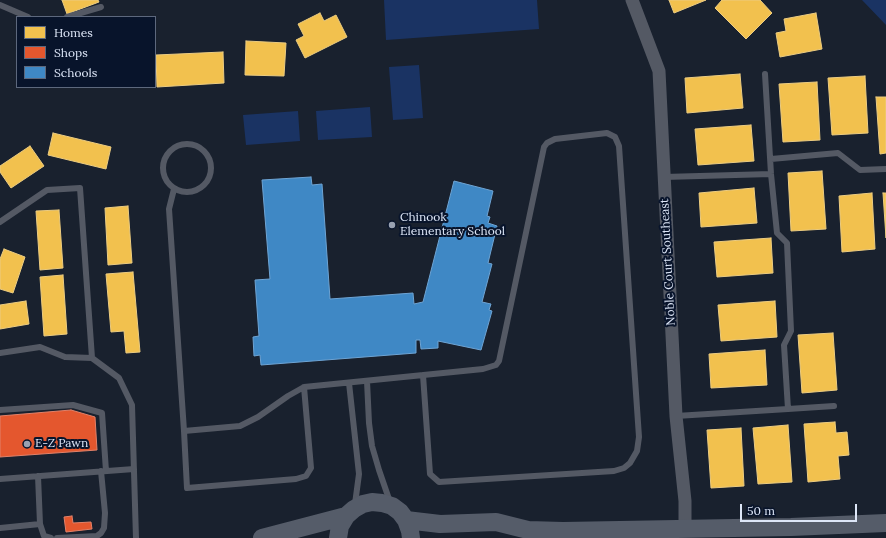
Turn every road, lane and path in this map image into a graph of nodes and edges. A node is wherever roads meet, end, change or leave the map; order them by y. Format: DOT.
graph roads {
  1 [pos="4,0"];
  2 [pos="632,0"];
  3 [pos="0,2"];
  4 [pos="0,5"];
  5 [pos="102,7"];
  6 [pos="26,16"];
  7 [pos="70,16"];
  8 [pos="765,74"];
  9 [pos="771,159"];
  10 [pos="886,169"];
  11 [pos="771,174"];
  12 [pos="664,177"];
  13 [pos="174,189"];
  14 [pos="0,222"];
  15 [pos="0,353"];
  16 [pos="92,358"];
  17 [pos="423,375"];
  18 [pos="367,381"];
  19 [pos="349,383"];
  20 [pos="304,387"];
  21 [pos="834,406"];
  22 [pos="788,409"];
  23 [pos="0,410"];
  24 [pos="676,416"];
  25 [pos="184,431"];
  26 [pos="134,469"];
  27 [pos="103,471"];
  28 [pos="38,476"];
  29 [pos="0,479"];
  30 [pos="392,506"];
  31 [pos="350,512"];
  32 [pos="406,520"];
  33 [pos="886,523"];
  34 [pos="40,524"];
  35 [pos="0,528"];
  36 [pos="685,528"];
  37 [pos="528,530"];
  38 [pos="564,534"];
  39 [pos="623,534"];
  40 [pos="51,538"];
  41 [pos="57,538"];
  42 [pos="136,538"];
  43 [pos="262,538"];
  44 [pos="338,538"];
  45 [pos="411,538"];
  46 [pos="510,538"];
  1 -- 3 [label="lane"];
  2 -- 12 [label="street, Noble Court Southeast"];
  4 -- 6 [label="lane"];
  5 -- 7 [label="lane"];
  8 -- 9 [label="lane"];
  9 -- 10 [label="lane"];
  9 -- 11 [label="lane"];
  11 -- 12 [label="lane"];
  11 -- 22 [label="lane"];
  12 -- 24 [label="street, Noble Court Southeast"];
  13 -- 13 [label="lane"];
  13 -- 25 [label="lane"];
  14 -- 16 [label="lane"];
  15 -- 16 [label="lane"];
  16 -- 26 [label="lane"];
  17 -- 17 [label="lane"];
  17 -- 18 [label="lane"];
  18 -- 19 [label="lane"];
  18 -- 30 [label="lane"];
  19 -- 20 [label="lane"];
  19 -- 31 [label="lane"];
  20 -- 25 [label="lane"];
  20 -- 25 [label="lane"];
  21 -- 22 [label="lane"];
  22 -- 24 [label="lane"];
  23 -- 27 [label="lane"];
  24 -- 36 [label="street, Noble Court Southeast"];
  26 -- 27 [label="lane"];
  26 -- 42 [label="lane"];
  27 -- 28 [label="lane"];
  27 -- 41 [label="lane"];
  28 -- 29 [label="lane"];
  28 -- 34 [label="lane"];
  30 -- 31 [label="main road"];
  30 -- 32 [label="main road"];
  31 -- 43 [label="main road"];
  31 -- 44 [label="main road"];
  32 -- 37 [label="main road"];
  32 -- 45 [label="main road"];
  33 -- 36 [label="main road"];
  34 -- 35 [label="lane"];
  34 -- 40 [label="lane"];
  36 -- 39 [label="main road"];
  37 -- 38 [label="main road"];
  37 -- 46 [label="main road"];
  38 -- 39 [label="main road"];
}
